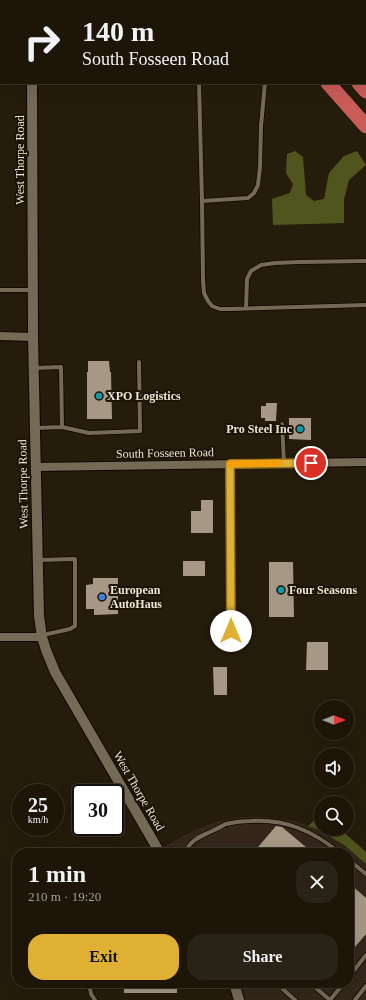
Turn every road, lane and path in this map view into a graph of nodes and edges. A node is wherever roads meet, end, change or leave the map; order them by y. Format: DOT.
graph roads {
  1 [pos="32,84"];
  2 [pos="199,84"];
  3 [pos="265,84"];
  4 [pos="329,84"];
  5 [pos="366,126"];
  6 [pos="202,201"];
  7 [pos="366,261"];
  8 [pos="0,290"];
  9 [pos="33,290"];
  10 [pos="366,305"];
  11 [pos="246,308"];
  12 [pos="0,336"];
  13 [pos="34,337"];
  14 [pos="139,362"];
  15 [pos="34,368"];
  16 [pos="282,424"];
  17 [pos="62,427"];
  18 [pos="35,428"];
  19 [pos="366,462"];
  20 [pos="284,463"];
  21 [pos="230,464"];
  22 [pos="36,467"];
  23 [pos="38,560"];
  24 [pos="231,631"];
  25 [pos="42,636"];
  26 [pos="0,637"];
  27 [pos="157,848"];
  28 [pos="187,848"];
  29 [pos="333,848"];
  30 [pos="354,864"];
  31 [pos="366,874"];
  32 [pos="366,955"];
  33 [pos="354,971"];
  34 [pos="366,986"];
  35 [pos="89,988"];
  36 [pos="235,988"];
  37 [pos="281,988"];
  38 [pos="316,988"];
  39 [pos="340,988"];
  40 [pos="96,1000"];
  41 [pos="239,1000"];
  42 [pos="295,1000"];
  43 [pos="330,1000"];
  44 [pos="354,1000"];
  1 -- 9 [label="street, West Thorpe Road"];
  2 -- 6 [label="lane"];
  3 -- 6 [label="lane"];
  4 -- 5 [label="highway"];
  6 -- 11 [label="lane"];
  7 -- 11 [label="lane"];
  8 -- 9 [label="lane"];
  9 -- 13 [label="street, West Thorpe Road"];
  10 -- 11 [label="lane"];
  12 -- 13 [label="street"];
  13 -- 15 [label="street, West Thorpe Road"];
  14 -- 17 [label="lane"];
  15 -- 17 [label="lane"];
  15 -- 18 [label="street, West Thorpe Road"];
  16 -- 20 [label="lane"];
  17 -- 18 [label="lane"];
  18 -- 22 [label="street, West Thorpe Road"];
  19 -- 20 [label="street, South Fosseen Road"];
  20 -- 21 [label="street, South Fosseen Road"];
  21 -- 22 [label="street, South Fosseen Road"];
  21 -- 24 [label="street"];
  22 -- 23 [label="street, West Thorpe Road"];
  23 -- 25 [label="street, West Thorpe Road"];
  23 -- 25 [label="lane"];
  25 -- 26 [label="street"];
  25 -- 27 [label="street, West Thorpe Road"];
  28 -- 29 [label="lane"];
  30 -- 31 [label="lane"];
  32 -- 33 [label="lane"];
  34 -- 44 [label="lane"];
  35 -- 40 [label="lane"];
  36 -- 41 [label="street"];
  37 -- 42 [label="lane"];
  38 -- 43 [label="lane"];
  39 -- 43 [label="lane"];
}
